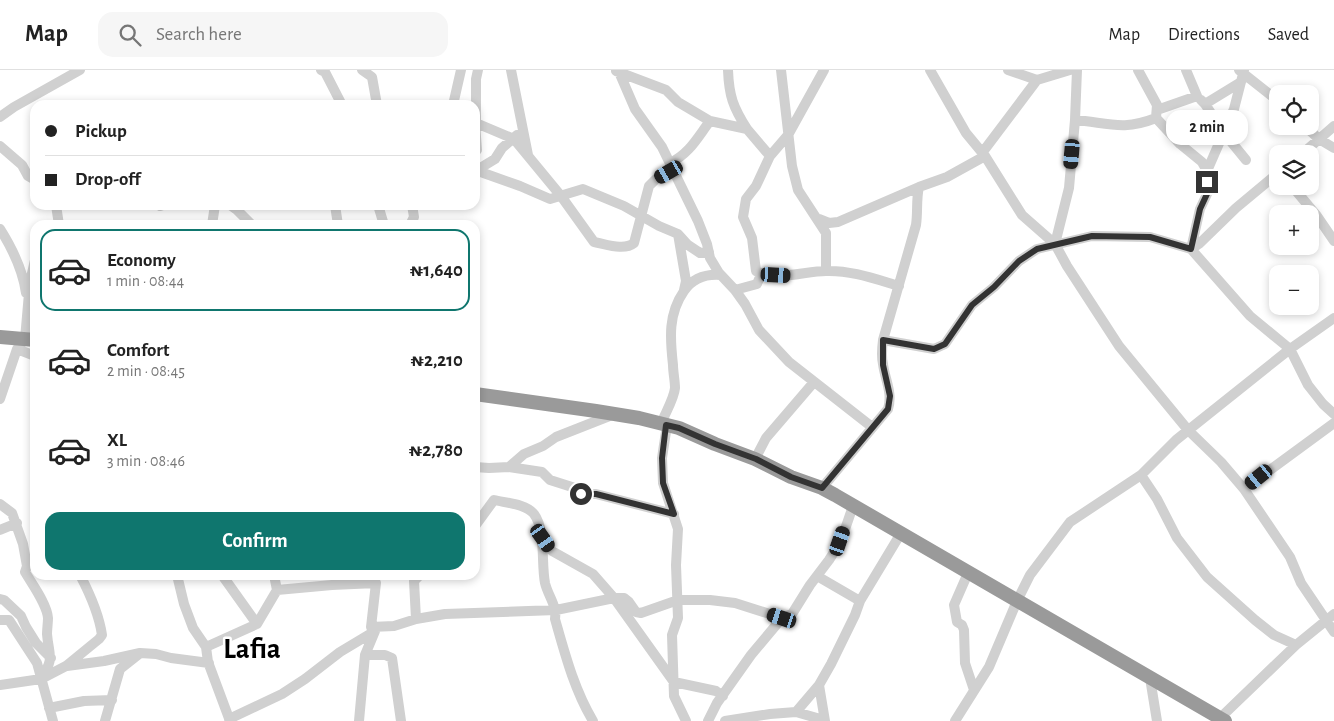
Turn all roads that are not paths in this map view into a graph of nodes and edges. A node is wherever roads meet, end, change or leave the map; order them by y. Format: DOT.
graph roads {
  1 [pos="80,70"];
  2 [pos="321,70"];
  3 [pos="362,70"];
  4 [pos="461,70"];
  5 [pos="478,70"];
  6 [pos="511,70"];
  7 [pos="728,70"];
  8 [pos="781,70"];
  9 [pos="824,70"];
  10 [pos="930,70"];
  11 [pos="1008,70"];
  12 [pos="1070,70"];
  13 [pos="1076,70"];
  14 [pos="1138,70"];
  15 [pos="1186,70"];
  16 [pos="616,71"];
  17 [pos="1242,74"];
  18 [pos="1037,80"];
  19 [pos="1269,94"];
  20 [pos="1197,96"];
  21 [pos="339,100"];
  22 [pos="376,100"];
  23 [pos="454,100"];
  24 [pos="476,100"];
  25 [pos="1205,104"];
  26 [pos="1156,114"];
  27 [pos="0,117"];
  28 [pos="1076,120"];
  29 [pos="710,121"];
  30 [pos="480,125"];
  31 [pos="1334,126"];
  32 [pos="524,128"];
  33 [pos="747,129"];
  34 [pos="1224,133"];
  35 [pos="788,135"];
  36 [pos="1315,135"];
  37 [pos="514,139"];
  38 [pos="1319,139"];
  39 [pos="1312,145"];
  40 [pos="0,146"];
  41 [pos="1334,148"];
  42 [pos="528,154"];
  43 [pos="984,154"];
  44 [pos="770,156"];
  45 [pos="1246,160"];
  46 [pos="670,163"];
  47 [pos="480,168"];
  48 [pos="480,171"];
  49 [pos="1207,171"];
  50 [pos="30,177"];
  51 [pos="1269,181"];
  52 [pos="918,187"];
  53 [pos="1300,195"];
  54 [pos="561,196"];
  55 [pos="237,210"];
  56 [pos="641,216"];
  57 [pos="819,219"];
  58 [pos="247,220"];
  59 [pos="0,229"];
  60 [pos="678,234"];
  61 [pos="1334,241"];
  62 [pos="1056,244"];
  63 [pos="1191,249"];
  64 [pos="709,252"];
  65 [pos="826,270"];
  66 [pos="761,274"];
  67 [pos="720,275"];
  68 [pos="30,282"];
  69 [pos="899,286"];
  70 [pos="735,290"];
  71 [pos="684,291"];
  72 [pos="28,311"];
  73 [pos="1334,318"];
  74 [pos="0,336"];
  75 [pos="883,340"];
  76 [pos="26,343"];
  77 [pos="1290,349"];
  78 [pos="814,382"];
  79 [pos="480,395"];
  80 [pos="0,399"];
  81 [pos="1334,401"];
  82 [pos="1323,404"];
  83 [pos="615,414"];
  84 [pos="1334,414"];
  85 [pos="1334,423"];
  86 [pos="664,424"];
  87 [pos="872,427"];
  88 [pos="1188,430"];
  89 [pos="756,459"];
  90 [pos="480,467"];
  91 [pos="509,467"];
  92 [pos="1142,475"];
  93 [pos="822,488"];
  94 [pos="1244,489"];
  95 [pos="0,504"];
  96 [pos="853,506"];
  97 [pos="674,514"];
  98 [pos="480,519"];
  99 [pos="16,523"];
  100 [pos="0,530"];
  101 [pos="900,534"];
  102 [pos="543,538"];
  103 [pos="968,573"];
  104 [pos="817,576"];
  105 [pos="30,580"];
  106 [pos="30,580"];
  107 [pos="82,580"];
  108 [pos="178,580"];
  109 [pos="226,580"];
  110 [pos="275,580"];
  111 [pos="367,580"];
  112 [pos="374,580"];
  113 [pos="415,580"];
  114 [pos="277,590"];
  115 [pos="614,598"];
  116 [pos="0,599"];
  117 [pos="678,600"];
  118 [pos="860,600"];
  119 [pos="1017,601"];
  120 [pos="556,610"];
  121 [pos="1330,617"];
  122 [pos="782,618"];
  123 [pos="416,619"];
  124 [pos="0,620"];
  125 [pos="257,624"];
  126 [pos="373,629"];
  127 [pos="1334,632"];
  128 [pos="1296,645"];
  129 [pos="206,647"];
  130 [pos="140,653"];
  131 [pos="365,656"];
  132 [pos="51,658"];
  133 [pos="209,663"];
  134 [pos="66,666"];
  135 [pos="1150,678"];
  136 [pos="41,679"];
  137 [pos="674,682"];
  138 [pos="819,685"];
  139 [pos="0,686"];
  140 [pos="974,690"];
  141 [pos="724,696"];
  142 [pos="112,700"];
  143 [pos="49,708"];
  144 [pos="796,712"];
  145 [pos="230,720"];
  146 [pos="824,720"];
  147 [pos="1222,720"];
  148 [pos="53,721"];
  149 [pos="105,721"];
  150 [pos="360,721"];
  151 [pos="401,721"];
  152 [pos="593,721"];
  153 [pos="686,721"];
  154 [pos="708,721"];
  155 [pos="724,721"];
  156 [pos="955,721"];
  157 [pos="1157,721"];
  1 -- 27 [label="street"];
  2 -- 21 [label="street"];
  3 -- 22 [label="street"];
  4 -- 23 [label="street"];
  5 -- 24 [label="street"];
  6 -- 32 [label="street"];
  7 -- 33 [label="street"];
  8 -- 35 [label="street"];
  9 -- 35 [label="street"];
  10 -- 43 [label="street"];
  11 -- 18 [label="street"];
  12 -- 18 [label="street"];
  13 -- 28 [label="street"];
  14 -- 26 [label="street"];
  15 -- 20 [label="street"];
  16 -- 29 [label="street"];
  16 -- 46 [label="street"];
  17 -- 19 [label="street"];
  17 -- 25 [label="street"];
  17 -- 34 [label="street"];
  18 -- 43 [label="street"];
  20 -- 25 [label="street"];
  20 -- 26 [label="street"];
  25 -- 34 [label="street"];
  26 -- 28 [label="street"];
  26 -- 49 [label="street"];
  28 -- 62 [label="street"];
  29 -- 33 [label="street"];
  29 -- 46 [label="street"];
  30 -- 37 [label="street"];
  31 -- 38 [label="street"];
  32 -- 37 [label="street"];
  32 -- 42 [label="street"];
  33 -- 44 [label="street"];
  34 -- 45 [label="street"];
  34 -- 49 [label="street"];
  35 -- 44 [label="street"];
  35 -- 57 [label="street"];
  36 -- 38 [label="street"];
  37 -- 42 [label="street"];
  37 -- 47 [label="street"];
  38 -- 39 [label="street"];
  38 -- 41 [label="street"];
  40 -- 50 [label="street"];
  42 -- 54 [label="street"];
  43 -- 52 [label="street"];
  43 -- 62 [label="street"];
  44 -- 66 [label="street"];
  46 -- 56 [label="street"];
  46 -- 64 [label="street"];
  48 -- 54 [label="street"];
  49 -- 63 [label="street"];
  51 -- 63 [label="street"];
  52 -- 57 [label="street"];
  52 -- 69 [label="street"];
  53 -- 61 [label="street"];
  54 -- 56 [label="street"];
  54 -- 56 [label="street"];
  55 -- 58 [label="street"];
  56 -- 60 [label="street"];
  57 -- 65 [label="street"];
  59 -- 72 [label="street"];
  60 -- 64 [label="street"];
  60 -- 71 [label="street"];
  62 -- 63 [label="street"];
  62 -- 75 [label="street"];
  62 -- 88 [label="street"];
  63 -- 77 [label="street"];
  64 -- 67 [label="street"];
  65 -- 66 [label="street"];
  65 -- 69 [label="street"];
  66 -- 70 [label="street"];
  67 -- 70 [label="street"];
  67 -- 71 [label="street"];
  68 -- 72 [label="street"];
  69 -- 75 [label="street"];
  70 -- 78 [label="street"];
  71 -- 86 [label="street"];
  72 -- 76 [label="street"];
  73 -- 77 [label="street"];
  74 -- 76 [label="highway"];
  75 -- 87 [label="street"];
  76 -- 80 [label="street"];
  77 -- 82 [label="street"];
  77 -- 88 [label="street"];
  78 -- 87 [label="street"];
  78 -- 89 [label="street"];
  79 -- 83 [label="highway"];
  81 -- 82 [label="street"];
  82 -- 84 [label="street"];
  83 -- 86 [label="highway"];
  83 -- 91 [label="street"];
  85 -- 94 [label="street"];
  86 -- 89 [label="highway"];
  86 -- 97 [label="street"];
  87 -- 93 [label="street"];
  88 -- 92 [label="street"];
  88 -- 94 [label="street"];
  89 -- 93 [label="highway"];
  90 -- 91 [label="street"];
  91 -- 97 [label="street"];
  92 -- 119 [label="street"];
  92 -- 128 [label="street"];
  93 -- 96 [label="highway"];
  94 -- 121 [label="street"];
  95 -- 99 [label="street"];
  96 -- 101 [label="highway"];
  96 -- 104 [label="street"];
  97 -- 117 [label="street"];
  98 -- 102 [label="street"];
  99 -- 100 [label="street"];
  99 -- 105 [label="street"];
  101 -- 103 [label="highway"];
  101 -- 118 [label="street"];
  102 -- 115 [label="street"];
  102 -- 120 [label="street"];
  103 -- 119 [label="highway"];
  103 -- 140 [label="street"];
  104 -- 118 [label="street"];
  104 -- 122 [label="street"];
  106 -- 132 [label="street"];
  107 -- 134 [label="street"];
  108 -- 129 [label="street"];
  109 -- 125 [label="street"];
  110 -- 114 [label="street"];
  111 -- 114 [label="street"];
  112 -- 126 [label="street"];
  113 -- 123 [label="street"];
  114 -- 125 [label="street"];
  115 -- 117 [label="street"];
  115 -- 120 [label="street"];
  115 -- 137 [label="street"];
  116 -- 132 [label="street"];
  117 -- 122 [label="street"];
  117 -- 137 [label="street"];
  118 -- 138 [label="street"];
  119 -- 135 [label="highway"];
  119 -- 140 [label="street"];
  120 -- 123 [label="street"];
  120 -- 152 [label="street"];
  121 -- 127 [label="street"];
  121 -- 128 [label="street"];
  122 -- 141 [label="street"];
  123 -- 126 [label="street"];
  124 -- 136 [label="street"];
  125 -- 129 [label="street"];
  126 -- 131 [label="street"];
  126 -- 145 [label="street"];
  128 -- 147 [label="street"];
  129 -- 133 [label="street"];
  130 -- 133 [label="street"];
  130 -- 134 [label="street"];
  130 -- 142 [label="street"];
  131 -- 150 [label="street"];
  131 -- 151 [label="street"];
  132 -- 136 [label="street"];
  133 -- 145 [label="street"];
  134 -- 136 [label="street"];
  135 -- 147 [label="highway"];
  135 -- 157 [label="street"];
  136 -- 139 [label="street"];
  136 -- 143 [label="street"];
  137 -- 141 [label="street"];
  137 -- 153 [label="street"];
  138 -- 144 [label="street"];
  138 -- 146 [label="street"];
  140 -- 156 [label="street"];
  141 -- 154 [label="street"];
  142 -- 143 [label="street"];
  142 -- 149 [label="street"];
  143 -- 148 [label="street"];
  144 -- 146 [label="street"];
  144 -- 155 [label="street"];
}
